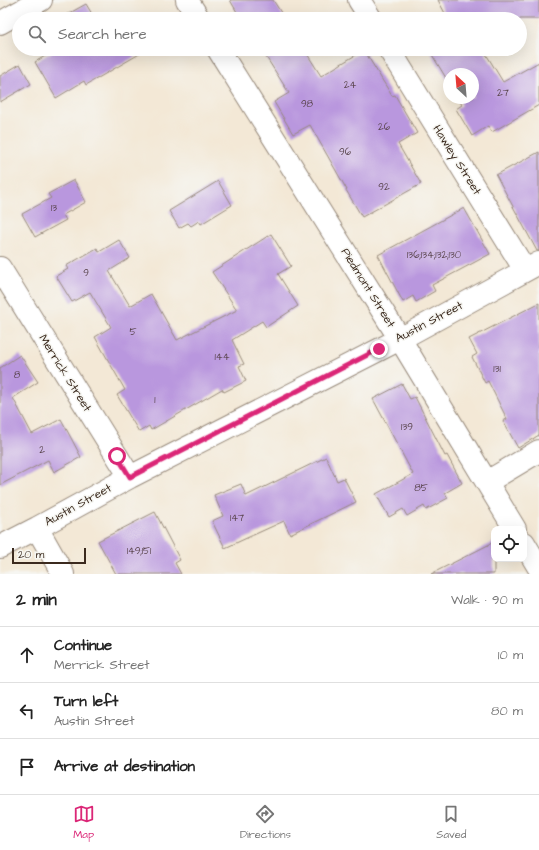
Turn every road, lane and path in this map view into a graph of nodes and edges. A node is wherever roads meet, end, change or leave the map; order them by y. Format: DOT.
graph roads {
  1 [pos="41,0"];
  2 [pos="187,0"];
  3 [pos="359,0"];
  4 [pos="20,12"];
  5 [pos="195,12"];
  6 [pos="367,12"];
  7 [pos="12,16"];
  8 [pos="0,23"];
  9 [pos="222,56"];
  10 [pos="394,56"];
  11 [pos="532,267"];
  12 [pos="0,268"];
  13 [pos="400,339"];
  14 [pos="539,451"];
  15 [pos="130,477"];
  16 [pos="487,482"];
  17 [pos="513,526"];
  18 [pos="37,528"];
  19 [pos="0,547"];
  20 [pos="527,548"];
  21 [pos="539,568"];
  22 [pos="63,574"];
  1 -- 4 [label="street"];
  2 -- 5 [label="street"];
  3 -- 6 [label="street"];
  7 -- 8 [label="street"];
  9 -- 13 [label="street, Piedmont Street"];
  10 -- 11 [label="street, Hawley Street"];
  11 -- 13 [label="street, Austin Street"];
  12 -- 15 [label="street, Merrick Street"];
  13 -- 15 [label="street, Austin Street"];
  13 -- 16 [label="street, Piedmont Street"];
  14 -- 16 [label="street"];
  15 -- 18 [label="street, Austin Street"];
  16 -- 17 [label="street, Piedmont Street"];
  18 -- 19 [label="street, Austin Street"];
  18 -- 22 [label="street"];
  20 -- 21 [label="street"];
}
